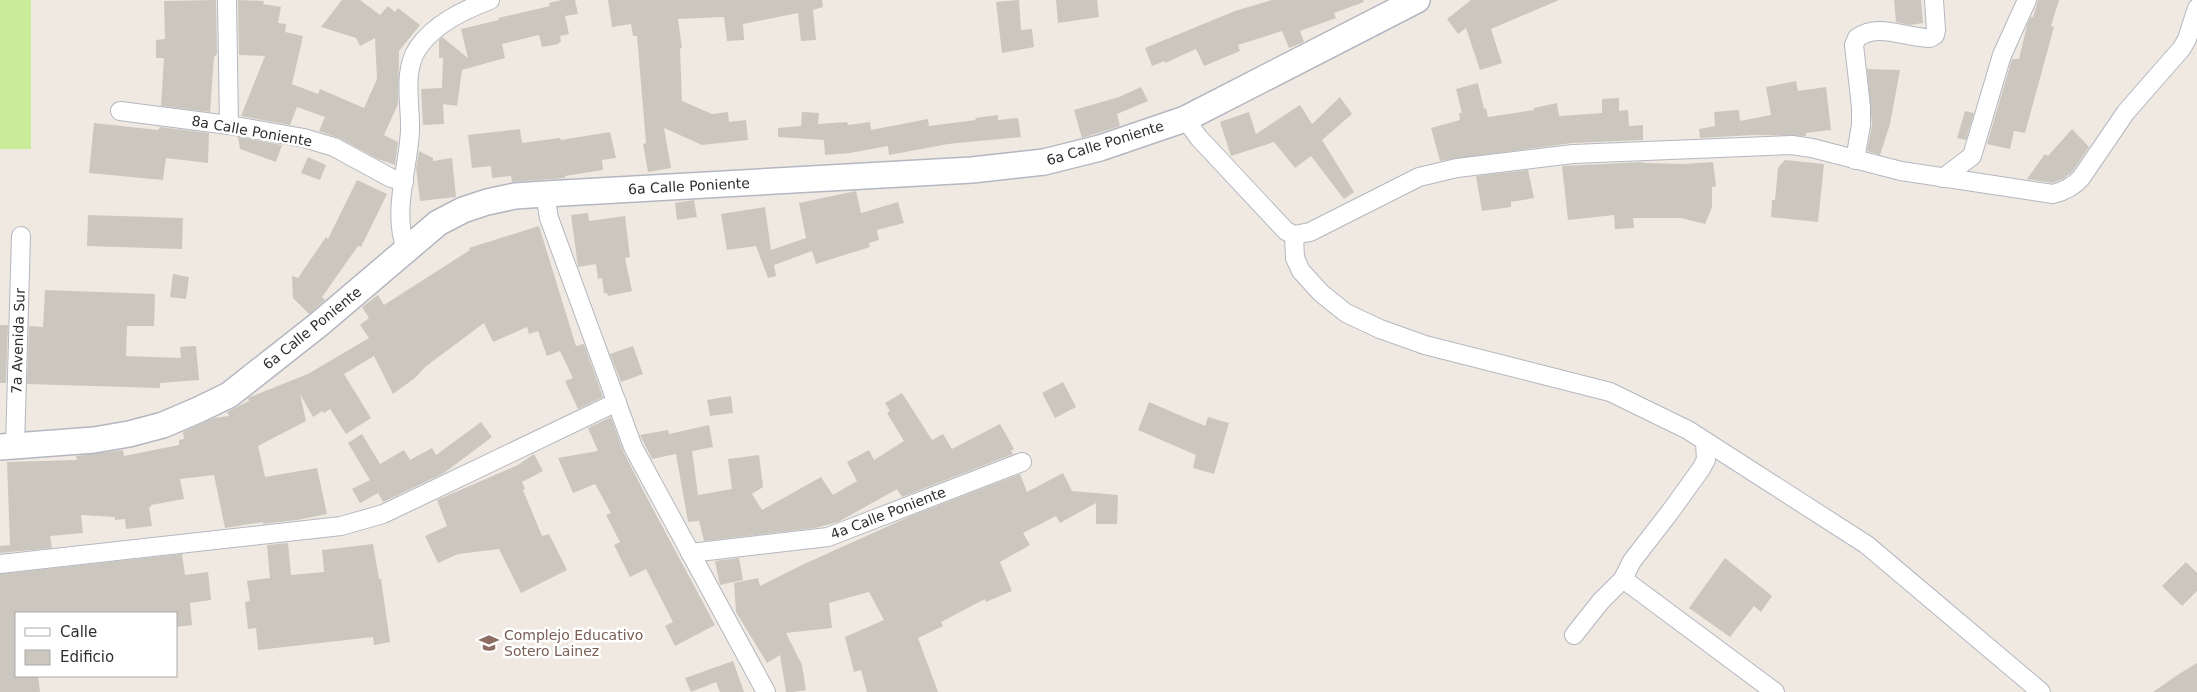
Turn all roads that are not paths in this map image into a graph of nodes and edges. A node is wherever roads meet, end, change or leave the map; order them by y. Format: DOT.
graph roads {
  1 [pos="227,0"];
  2 [pos="490,0"];
  3 [pos="1417,0"];
  4 [pos="1934,0"];
  5 [pos="2027,0"];
  6 [pos="2197,8"];
  7 [pos="120,111"];
  8 [pos="1185,118"];
  9 [pos="229,125"];
  10 [pos="1855,160"];
  11 [pos="1943,178"];
  12 [pos="404,182"];
  13 [pos="545,194"];
  14 [pos="21,236"];
  15 [pos="1294,236"];
  16 [pos="406,249"];
  17 [pos="617,402"];
  18 [pos="1706,442"];
  19 [pos="7,446"];
  20 [pos="1022,462"];
  21 [pos="690,553"];
  22 [pos="0,564"];
  23 [pos="1622,579"];
  24 [pos="1574,635"];
  25 [pos="766,692"];
  26 [pos="1775,692"];
  27 [pos="2041,692"];
  1 -- 9 [label="street"];
  2 -- 12 [label="street"];
  3 -- 8 [label="street, 6a Calle Poniente"];
  4 -- 10 [label="street"];
  5 -- 11 [label="street"];
  6 -- 11 [label="street"];
  7 -- 9 [label="street, 8a Calle Poniente"];
  8 -- 13 [label="street, 6a Calle Poniente"];
  8 -- 15 [label="street"];
  9 -- 12 [label="street, 8a Calle Poniente"];
  10 -- 11 [label="street"];
  10 -- 15 [label="street"];
  12 -- 16 [label="street"];
  13 -- 16 [label="street, 6a Calle Poniente"];
  13 -- 17 [label="street"];
  14 -- 19 [label="street, 7a Avenida Sur"];
  15 -- 18 [label="street"];
  16 -- 19 [label="street, 6a Calle Poniente"];
  17 -- 21 [label="street"];
  17 -- 22 [label="street"];
  18 -- 23 [label="street"];
  18 -- 27 [label="street"];
  20 -- 21 [label="street, 4a Calle Poniente"];
  21 -- 25 [label="street"];
  23 -- 24 [label="street"];
  23 -- 26 [label="street"];
}
